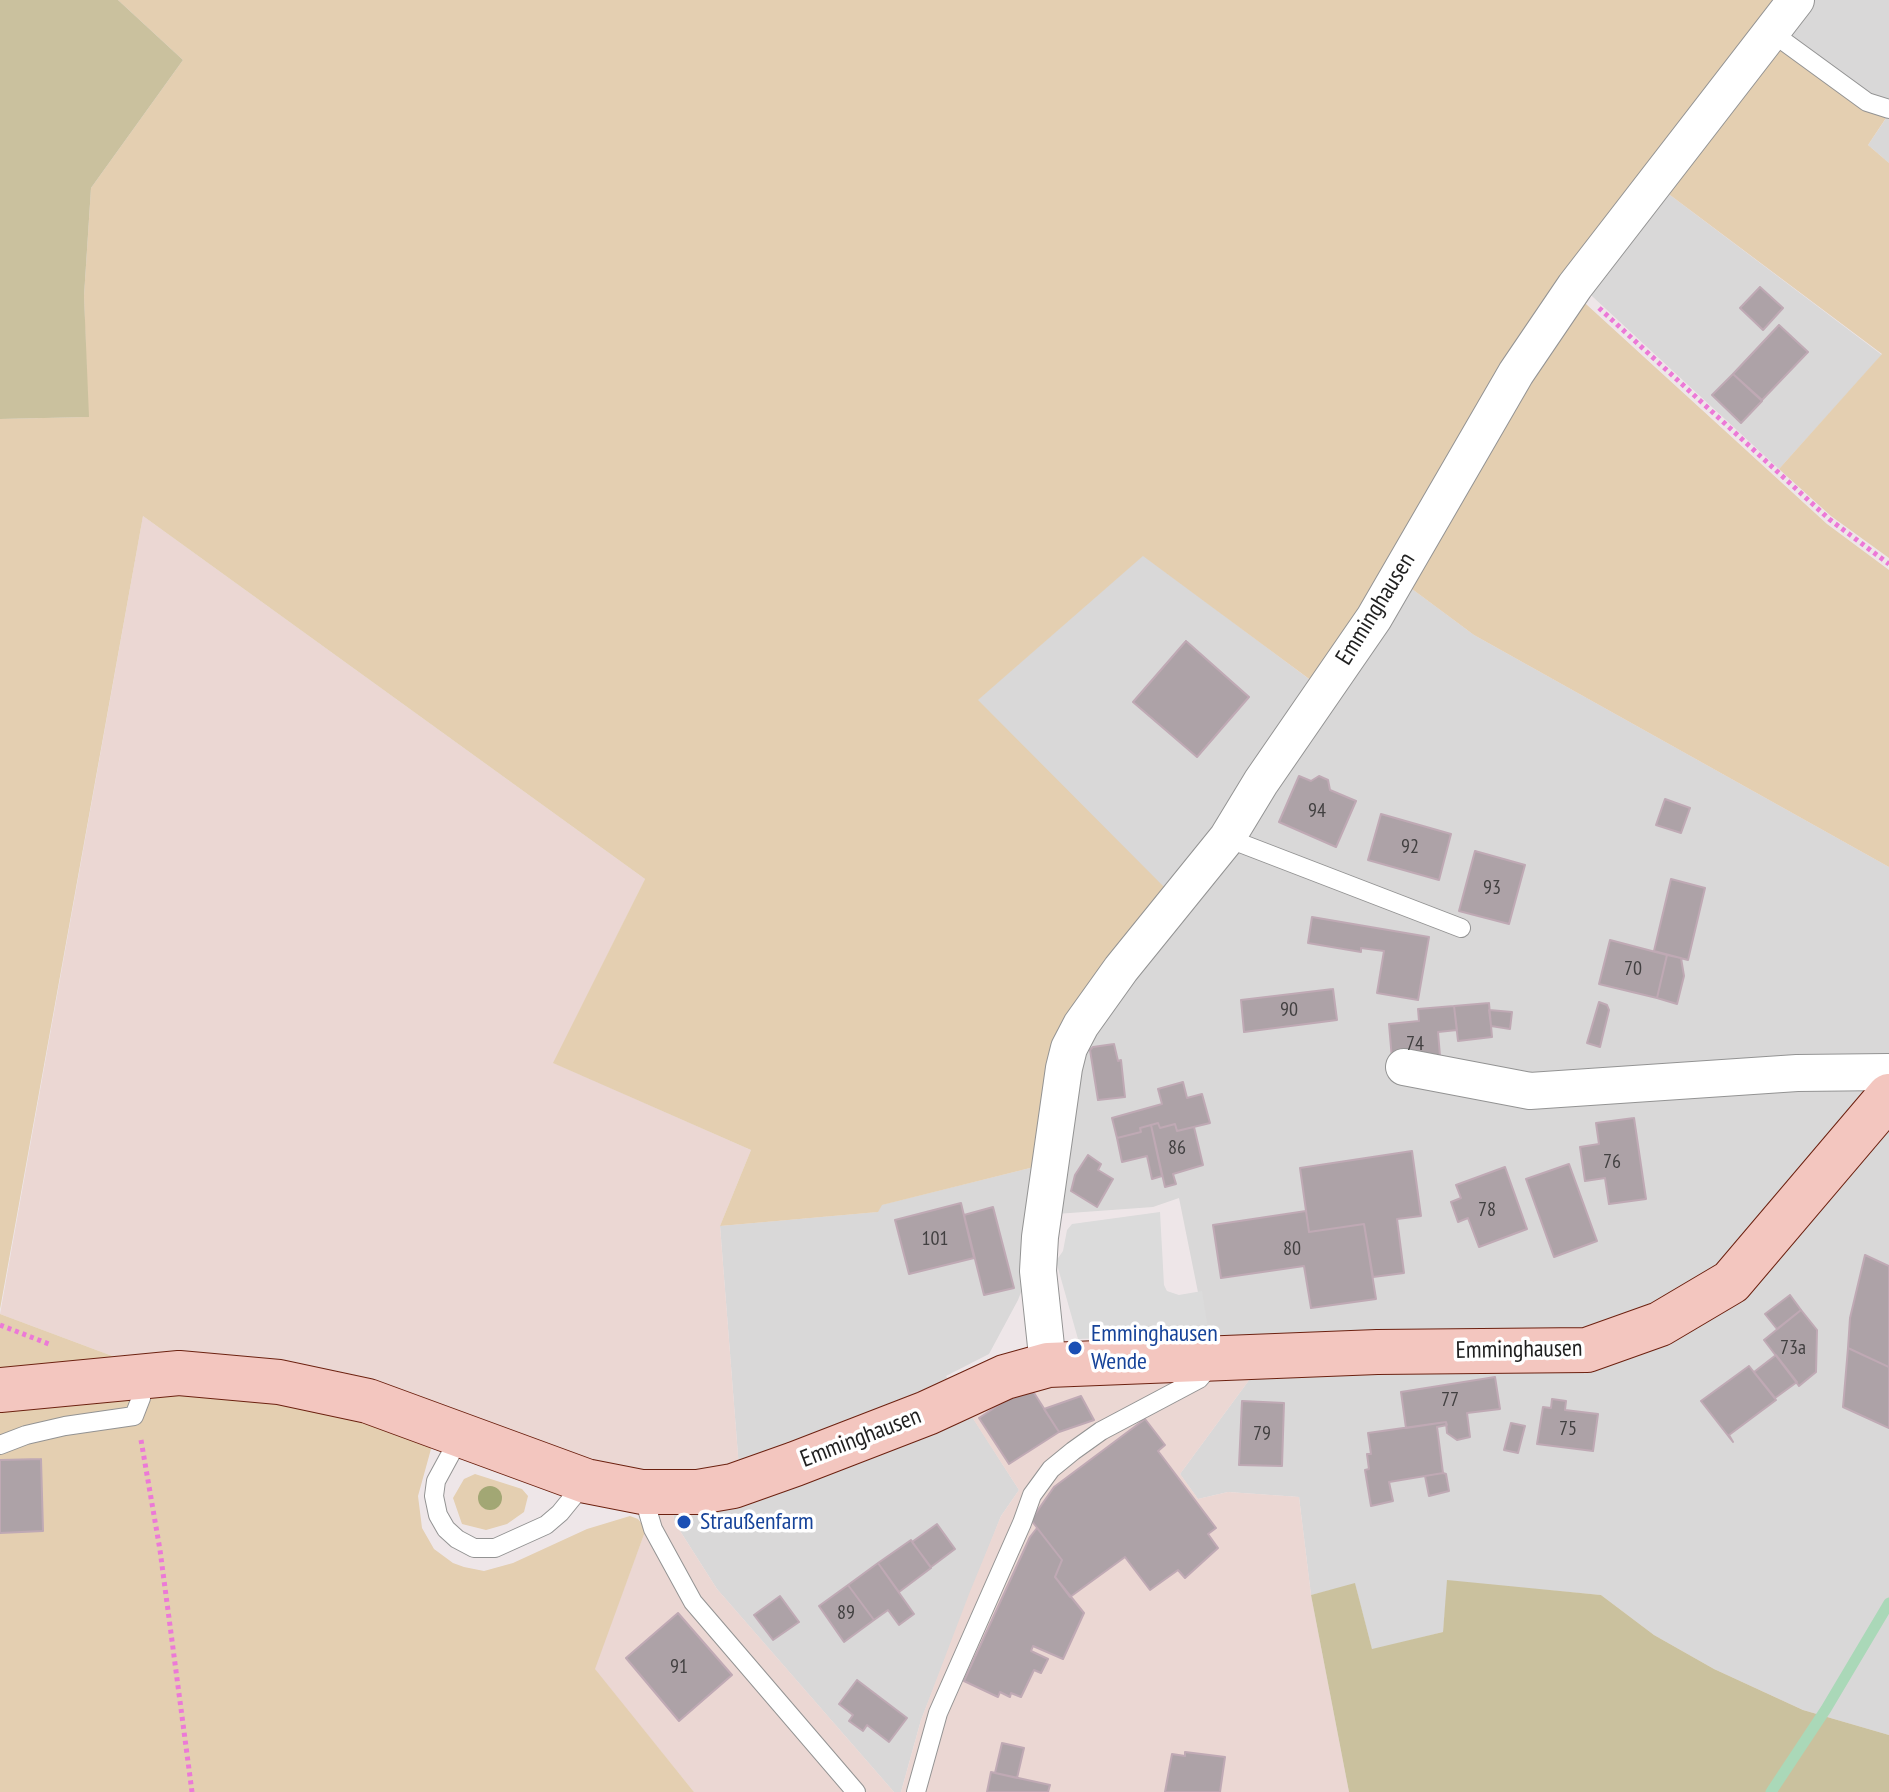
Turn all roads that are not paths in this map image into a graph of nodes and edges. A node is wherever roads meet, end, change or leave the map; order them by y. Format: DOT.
graph roads {
  1 [pos="1796,0"];
  2 [pos="1771,32"];
  3 [pos="1889,109"];
  4 [pos="1227,838"];
  5 [pos="1461,928"];
  6 [pos="1404,1067"];
  7 [pos="1889,1072"];
  8 [pos="1889,1096"];
  9 [pos="1215,1360"];
  10 [pos="1048,1365"];
  11 [pos="0,1390"];
  12 [pos="139,1396"];
  13 [pos="461,1434"];
  14 [pos="0,1445"];
  15 [pos="586,1481"];
  16 [pos="655,1492"];
  17 [pos="856,1792"];
  18 [pos="916,1792"];
  1 -- 2 [label="street, Emminghausen"];
  2 -- 3 [label="lane"];
  2 -- 4 [label="street, Emminghausen"];
  4 -- 5 [label="lane"];
  4 -- 10 [label="street, Emminghausen"];
  6 -- 7 [label="street"];
  8 -- 9 [label="street, Emminghausen"];
  9 -- 10 [label="street, Emminghausen"];
  9 -- 18 [label="lane"];
  10 -- 16 [label="street, Emminghausen"];
  11 -- 12 [label="street, Emminghausen"];
  12 -- 13 [label="street, Emminghausen"];
  12 -- 14 [label="lane"];
  13 -- 15 [label="street, Emminghausen"];
  13 -- 15 [label="lane"];
  15 -- 16 [label="street, Emminghausen"];
  16 -- 17 [label="lane"];
}
